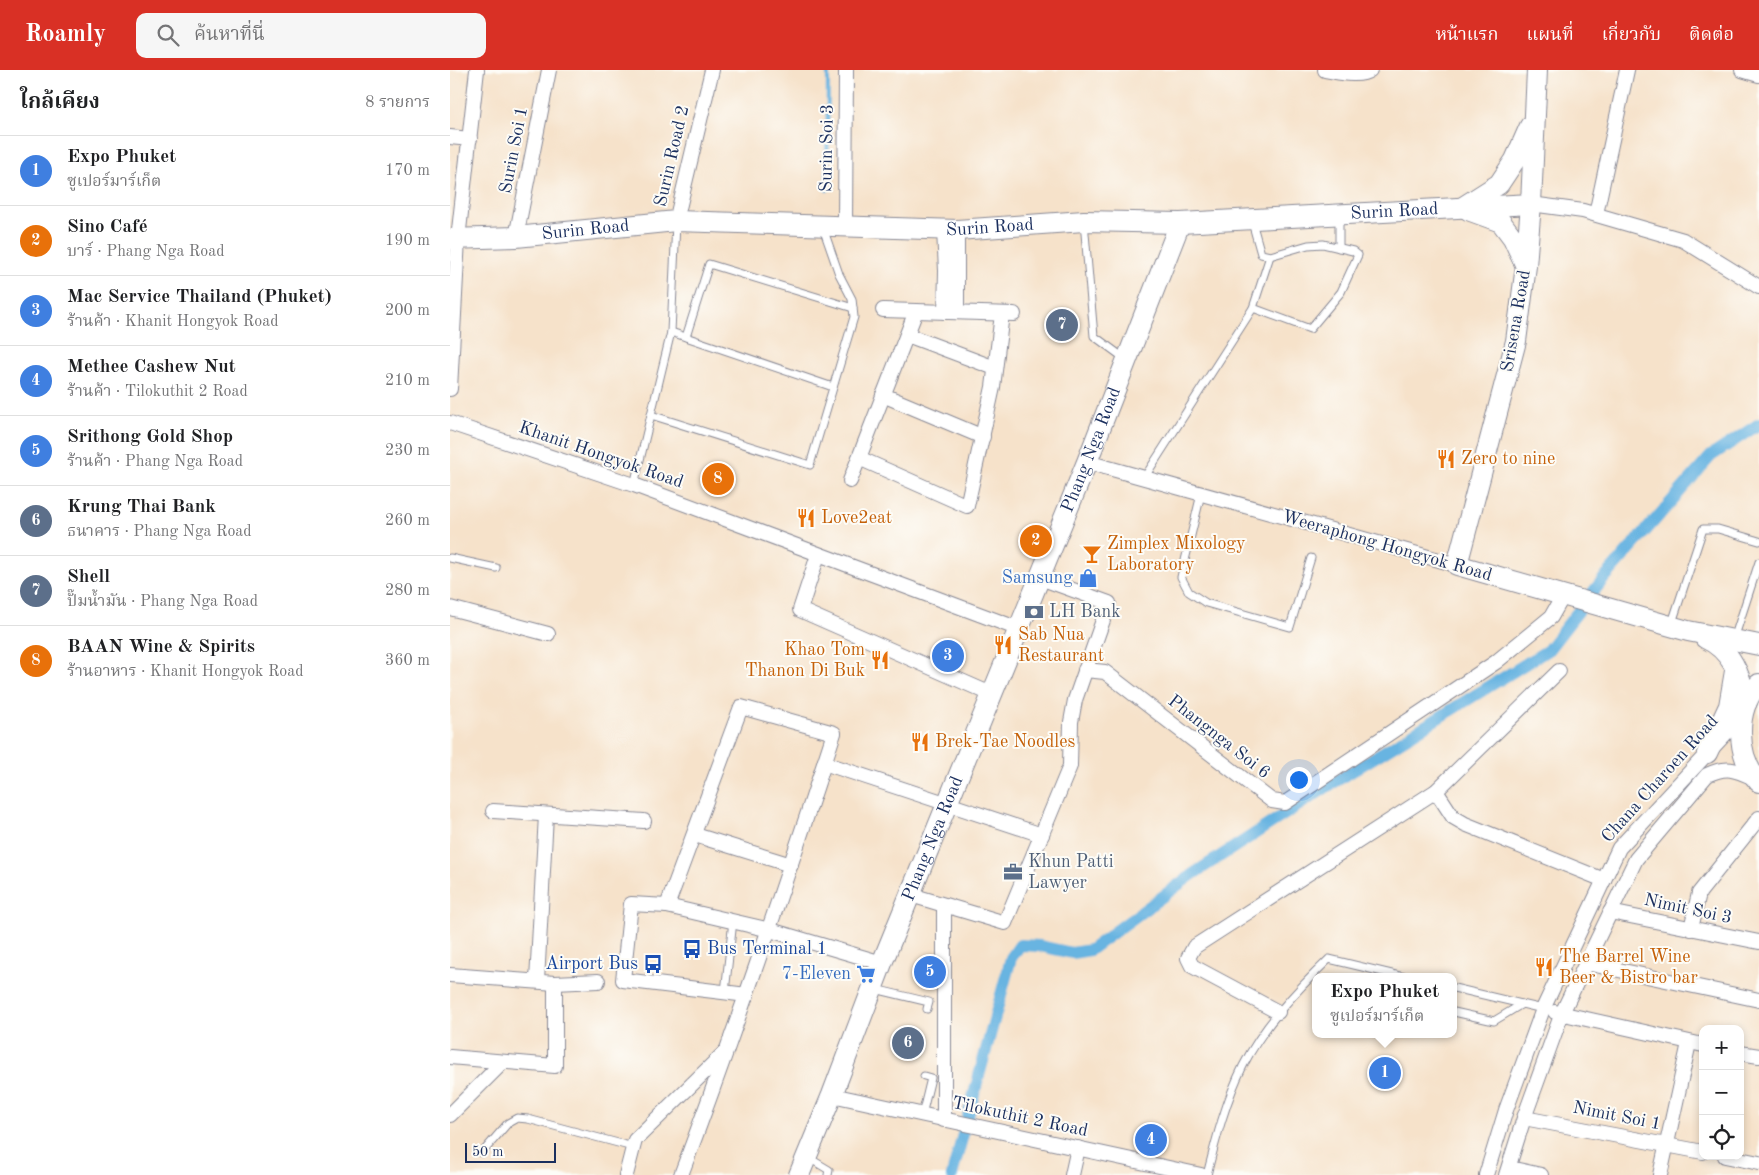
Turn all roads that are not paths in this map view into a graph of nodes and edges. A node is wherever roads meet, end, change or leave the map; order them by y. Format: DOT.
graph roads {
  1 [pos="477,70"];
  2 [pos="548,70"];
  3 [pos="712,70"];
  4 [pos="846,70"];
  5 [pos="1325,70"];
  6 [pos="1370,70"];
  7 [pos="1537,70"];
  8 [pos="1627,70"];
  9 [pos="1742,70"];
  10 [pos="1759,75"];
  11 [pos="1534,118"];
  12 [pos="450,137"];
  13 [pos="470,139"];
  14 [pos="1531,204"];
  15 [pos="1461,208"];
  16 [pos="1339,214"];
  17 [pos="1596,214"];
  18 [pos="1251,219"];
  19 [pos="676,221"];
  20 [pos="1084,221"];
  21 [pos="1180,223"];
  22 [pos="822,225"];
  23 [pos="845,227"];
  24 [pos="950,230"];
  25 [pos="516,237"];
  26 [pos="454,239"];
  27 [pos="1339,248"];
  28 [pos="1270,256"];
  29 [pos="1526,266"];
  30 [pos="1759,287"];
  31 [pos="853,308"];
  32 [pos="1254,308"];
  33 [pos="883,310"];
  34 [pos="916,311"];
  35 [pos="951,312"];
  36 [pos="671,332"];
  37 [pos="907,334"];
  38 [pos="686,337"];
  39 [pos="1127,360"];
  40 [pos="995,368"];
  41 [pos="833,387"];
  42 [pos="450,389"];
  43 [pos="883,395"];
  44 [pos="651,415"];
  45 [pos="450,423"];
  46 [pos="982,436"];
  47 [pos="859,458"];
  48 [pos="1087,462"];
  49 [pos="1144,478"];
  50 [pos="850,481"];
  51 [pos="634,485"];
  52 [pos="1201,494"];
  53 [pos="1759,541"];
  54 [pos="818,555"];
  55 [pos="450,558"];
  56 [pos="1311,558"];
  57 [pos="1759,562"];
  58 [pos="1457,565"];
  59 [pos="496,568"];
  60 [pos="1040,578"];
  61 [pos="1567,596"];
  62 [pos="450,608"];
  63 [pos="1679,628"];
  64 [pos="1019,629"];
  65 [pos="548,634"];
  66 [pos="1734,640"];
  67 [pos="1759,645"];
  68 [pos="1736,668"];
  69 [pos="1085,670"];
  70 [pos="1559,671"];
  71 [pos="1759,684"];
  72 [pos="991,694"];
  73 [pos="1745,709"];
  74 [pos="1707,753"];
  75 [pos="824,763"];
  76 [pos="1758,780"];
  77 [pos="1436,791"];
  78 [pos="948,803"];
  79 [pos="493,811"];
  80 [pos="546,815"];
  81 [pos="1759,818"];
  82 [pos="644,821"];
  83 [pos="695,835"];
  84 [pos="1042,835"];
  85 [pos="791,865"];
  86 [pos="1604,880"];
  87 [pos="911,895"];
  88 [pos="944,905"];
  89 [pos="667,906"];
  90 [pos="1610,912"];
  91 [pos="733,921"];
  92 [pos="1691,929"];
  93 [pos="770,930"];
  94 [pos="1759,942"];
  95 [pos="882,963"];
  96 [pos="1586,963"];
  97 [pos="1318,973"];
  98 [pos="1387,973"];
  99 [pos="450,975"];
  100 [pos="1312,980"];
  101 [pos="598,981"];
  102 [pos="537,982"];
  103 [pos="556,983"];
  104 [pos="872,988"];
  105 [pos="1457,989"];
  106 [pos="725,992"];
  107 [pos="747,995"];
  108 [pos="1759,1000"];
  109 [pos="1522,1004"];
  110 [pos="927,1009"];
  111 [pos="1543,1009"];
  112 [pos="1278,1012"];
  113 [pos="1457,1013"];
  114 [pos="1562,1013"];
  115 [pos="1696,1044"];
  116 [pos="729,1048"];
  117 [pos="1744,1054"];
  118 [pos="1759,1056"];
  119 [pos="450,1057"];
  120 [pos="503,1062"];
  121 [pos="924,1076"];
  122 [pos="832,1095"];
  123 [pos="922,1115"];
  124 [pos="450,1116"];
  125 [pos="1524,1118"];
  126 [pos="950,1121"];
  127 [pos="1666,1145"];
  128 [pos="633,1147"];
  129 [pos="1078,1148"];
  130 [pos="1699,1151"];
  131 [pos="482,1153"];
  132 [pos="807,1156"];
  133 [pos="1744,1160"];
  134 [pos="1759,1163"];
  135 [pos="1508,1171"];
  136 [pos="626,1175"];
  137 [pos="681,1175"];
  138 [pos="799,1175"];
  139 [pos="828,1175"];
  140 [pos="1072,1175"];
  141 [pos="1201,1175"];
  142 [pos="1207,1175"];
  143 [pos="1486,1175"];
  144 [pos="1541,1175"];
  145 [pos="1660,1175"];
  1 -- 13 [label="street"];
  2 -- 25 [label="street, Surin Soi 1"];
  3 -- 19 [label="street, Surin Road 2"];
  4 -- 23 [label="street, Surin Soi 3"];
  5 -- 6 [label="street"];
  7 -- 11 [label="street, Srisena Road"];
  8 -- 17 [label="street"];
  9 -- 10 [label="street"];
  11 -- 14 [label="street, Srisena Road"];
  11 -- 15 [label="street"];
  12 -- 13 [label="street"];
  13 -- 26 [label="street"];
  14 -- 15 [label="street, Surin Road"];
  14 -- 17 [label="street"];
  14 -- 29 [label="street, Srisena Road"];
  15 -- 16 [label="street, Surin Road"];
  15 -- 29 [label="street"];
  16 -- 18 [label="street, Surin Road"];
  16 -- 27 [label="lane"];
  17 -- 30 [label="street"];
  18 -- 21 [label="street, Surin Road"];
  18 -- 28 [label="lane"];
  19 -- 22 [label="street, Surin Road"];
  19 -- 25 [label="street, Surin Road"];
  19 -- 36 [label="lane"];
  20 -- 21 [label="street, Surin Road"];
  20 -- 24 [label="street, Surin Road"];
  20 -- 39 [label="lane"];
  21 -- 39 [label="street, Phang Nga Road"];
  22 -- 23 [label="street, Surin Road"];
  22 -- 31 [label="lane"];
  23 -- 24 [label="street, Surin Road"];
  24 -- 35 [label="street"];
  25 -- 26 [label="street, Surin Road"];
  26 -- 42 [label="street"];
  27 -- 28 [label="lane"];
  27 -- 32 [label="lane"];
  28 -- 32 [label="lane"];
  29 -- 58 [label="street, Srisena Road"];
  31 -- 38 [label="lane"];
  31 -- 41 [label="lane"];
  32 -- 49 [label="lane"];
  33 -- 34 [label="street"];
  34 -- 35 [label="street"];
  34 -- 37 [label="street"];
  35 -- 40 [label="street"];
  36 -- 38 [label="lane"];
  36 -- 44 [label="lane"];
  37 -- 40 [label="street"];
  37 -- 43 [label="street"];
  38 -- 41 [label="lane"];
  39 -- 48 [label="street, Phang Nga Road"];
  40 -- 46 [label="street"];
  41 -- 44 [label="lane"];
  43 -- 46 [label="street"];
  43 -- 47 [label="street"];
  44 -- 51 [label="lane"];
  45 -- 51 [label="street, Khanit Hongyok Road"];
  46 -- 47 [label="street"];
  47 -- 50 [label="street"];
  48 -- 49 [label="street, Weeraphong Hongyok Road"];
  48 -- 60 [label="street, Phang Nga Road"];
  49 -- 52 [label="street, Weeraphong Hongyok Road"];
  51 -- 54 [label="street, Khanit Hongyok Road"];
  52 -- 56 [label="lane"];
  52 -- 58 [label="street, Weeraphong Hongyok Road"];
  53 -- 63 [label="lane"];
  54 -- 64 [label="street, Khanit Hongyok Road"];
  54 -- 72 [label="street"];
  55 -- 59 [label="lane"];
  57 -- 66 [label="lane"];
  58 -- 61 [label="street, Weeraphong Hongyok Road"];
  60 -- 64 [label="street, Phang Nga Road"];
  60 -- 69 [label="street"];
  61 -- 63 [label="street, Weeraphong Hongyok Road"];
  61 -- 69 [label="street, Phangnga Soi 6"];
  62 -- 65 [label="street"];
  63 -- 66 [label="street, Weeraphong Hongyok Road"];
  63 -- 68 [label="street, Weeraphong Hongyok Road"];
  64 -- 72 [label="street, Phang Nga Road"];
  66 -- 67 [label="street, Weeraphong Hongyok Road"];
  68 -- 73 [label="street, Weeraphong Hongyok Road"];
  68 -- 74 [label="street"];
  69 -- 84 [label="street"];
  70 -- 77 [label="street"];
  71 -- 73 [label="street"];
  72 -- 78 [label="street, Phang Nga Road"];
  73 -- 74 [label="street, Chana Charoen Road"];
  73 -- 76 [label="street, Weeraphong Hongyok Road"];
  74 -- 86 [label="street, Chana Charoen Road"];
  75 -- 78 [label="street"];
  75 -- 83 [label="street"];
  75 -- 85 [label="street"];
  76 -- 90 [label="street, Chana Charoen Road"];
  77 -- 86 [label="street"];
  77 -- 112 [label="street"];
  78 -- 84 [label="street"];
  78 -- 87 [label="street, Phang Nga Road"];
  79 -- 80 [label="street"];
  80 -- 82 [label="street"];
  80 -- 102 [label="street"];
  81 -- 92 [label="street"];
  83 -- 85 [label="street"];
  83 -- 89 [label="street"];
  84 -- 88 [label="street"];
  85 -- 93 [label="street"];
  86 -- 111 [label="street, Chana Charoen Road"];
  87 -- 88 [label="street"];
  87 -- 95 [label="street, Phang Nga Road"];
  88 -- 126 [label="street"];
  89 -- 91 [label="street"];
  89 -- 106 [label="street"];
  90 -- 92 [label="street, Nimit Soi 3"];
  90 -- 96 [label="street, Chana Charoen Road"];
  91 -- 93 [label="street"];
  91 -- 106 [label="lane"];
  92 -- 94 [label="street, Nimit Soi 3"];
  93 -- 95 [label="street"];
  93 -- 107 [label="street"];
  95 -- 104 [label="street, Phang Nga Road"];
  96 -- 108 [label="street"];
  96 -- 114 [label="street, Chana Charoen Road"];
  97 -- 98 [label="lane"];
  99 -- 102 [label="street"];
  100 -- 112 [label="lane"];
  101 -- 103 [label="street"];
  102 -- 103 [label="street"];
  103 -- 120 [label="street"];
  104 -- 110 [label="lane"];
  104 -- 122 [label="street, Phang Nga Road"];
  105 -- 109 [label="lane"];
  106 -- 107 [label="street"];
  107 -- 116 [label="street"];
  109 -- 111 [label="lane"];
  109 -- 113 [label="lane"];
  111 -- 114 [label="street"];
  111 -- 143 [label="street, Chana Charoen Road"];
  112 -- 142 [label="lane"];
  114 -- 115 [label="street"];
  114 -- 125 [label="street, Chana Charoen Road"];
  115 -- 127 [label="street"];
  116 -- 128 [label="street"];
  116 -- 137 [label="street"];
  117 -- 118 [label="street"];
  119 -- 120 [label="street"];
  120 -- 124 [label="street"];
  121 -- 123 [label="lane"];
  122 -- 123 [label="street, Tilokuthit 2 Road"];
  122 -- 132 [label="street, Phang Nga Road"];
  123 -- 126 [label="street, Tilokuthit 2 Road"];
  125 -- 127 [label="street, Nimit Soi 1"];
  125 -- 135 [label="street, Chana Charoen Road"];
  126 -- 129 [label="street, Tilokuthit 2 Road"];
  127 -- 130 [label="street, Nimit Soi 1"];
  127 -- 145 [label="street"];
  128 -- 131 [label="lane"];
  128 -- 136 [label="street"];
  129 -- 140 [label="street"];
  129 -- 141 [label="street, Tilokuthit 2 Road"];
  132 -- 138 [label="street, Phang Nga Road"];
  132 -- 139 [label="lane"];
  133 -- 134 [label="street"];
  135 -- 144 [label="street"];
}
